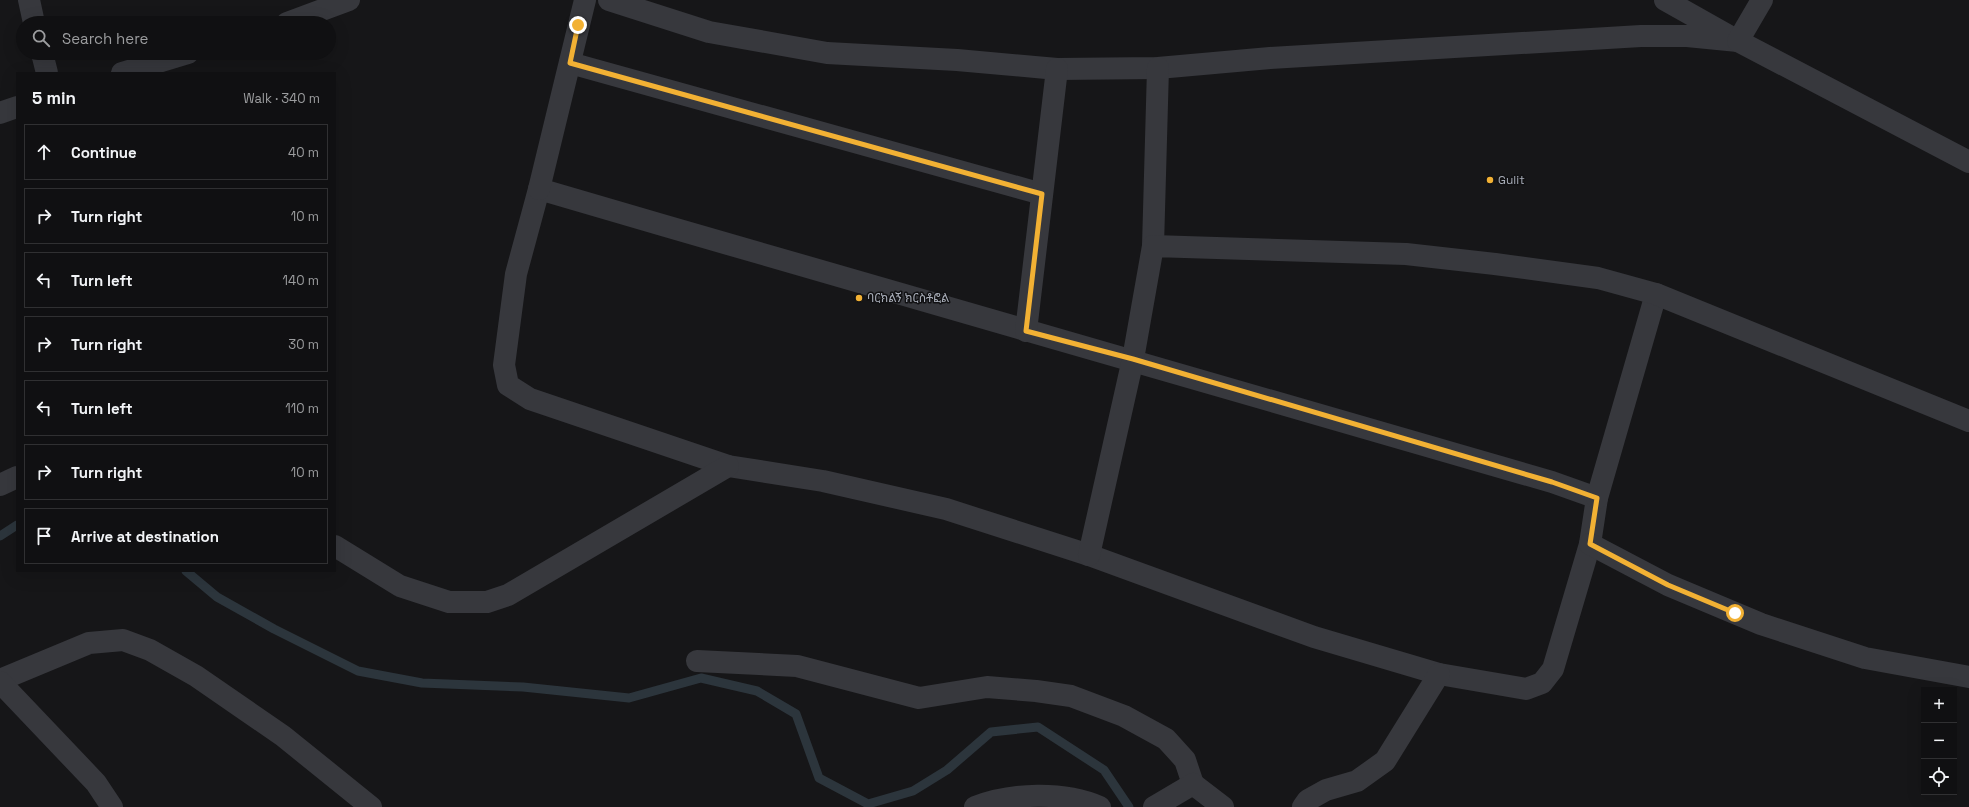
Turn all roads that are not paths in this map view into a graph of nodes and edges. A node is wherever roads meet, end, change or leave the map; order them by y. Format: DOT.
graph roads {
  1 [pos="29,0"];
  2 [pos="349,0"];
  3 [pos="584,0"];
  4 [pos="609,0"];
  5 [pos="1665,0"];
  6 [pos="1762,0"];
  7 [pos="32,16"];
  8 [pos="306,16"];
  9 [pos="1738,41"];
  10 [pos="44,60"];
  11 [pos="165,60"];
  12 [pos="570,63"];
  13 [pos="1158,68"];
  14 [pos="1057,69"];
  15 [pos="47,72"];
  16 [pos="125,72"];
  17 [pos="16,107"];
  18 [pos="0,113"];
  19 [pos="1968,160"];
  20 [pos="539,189"];
  21 [pos="1042,194"];
  22 [pos="1153,246"];
  23 [pos="1656,294"];
  24 [pos="1026,331"];
  25 [pos="1133,359"];
  26 [pos="1969,421"];
  27 [pos="728,466"];
  28 [pos="16,477"];
  29 [pos="0,485"];
  30 [pos="1597,498"];
  31 [pos="1590,544"];
  32 [pos="336,547"];
  33 [pos="1089,555"];
  34 [pos="698,661"];
  35 [pos="1439,674"];
  36 [pos="1969,677"];
  37 [pos="0,681"];
  38 [pos="1193,784"];
  39 [pos="1159,804"];
  40 [pos="112,807"];
  41 [pos="371,807"];
  42 [pos="975,807"];
  43 [pos="1100,807"];
  44 [pos="1223,807"];
  45 [pos="1303,807"];
  1 -- 7 [label="street"];
  2 -- 8 [label="street"];
  3 -- 12 [label="street"];
  4 -- 14 [label="street"];
  5 -- 9 [label="street"];
  6 -- 9 [label="street"];
  9 -- 13 [label="street"];
  9 -- 19 [label="street"];
  10 -- 15 [label="street"];
  11 -- 16 [label="street"];
  12 -- 20 [label="street"];
  12 -- 21 [label="street"];
  13 -- 14 [label="street"];
  13 -- 22 [label="street"];
  14 -- 21 [label="street"];
  17 -- 18 [label="street"];
  20 -- 24 [label="street"];
  20 -- 27 [label="street"];
  21 -- 24 [label="street"];
  22 -- 23 [label="street"];
  22 -- 25 [label="street"];
  23 -- 26 [label="street"];
  23 -- 30 [label="street"];
  24 -- 25 [label="street"];
  25 -- 30 [label="street"];
  25 -- 33 [label="street"];
  27 -- 32 [label="street"];
  27 -- 33 [label="street"];
  28 -- 29 [label="street"];
  30 -- 31 [label="street"];
  31 -- 35 [label="street"];
  31 -- 36 [label="street"];
  33 -- 35 [label="street"];
  34 -- 38 [label="street"];
  35 -- 45 [label="street"];
  37 -- 40 [label="street"];
  37 -- 41 [label="street"];
  38 -- 39 [label="street"];
  38 -- 44 [label="street"];
  42 -- 43 [label="street"];
}
